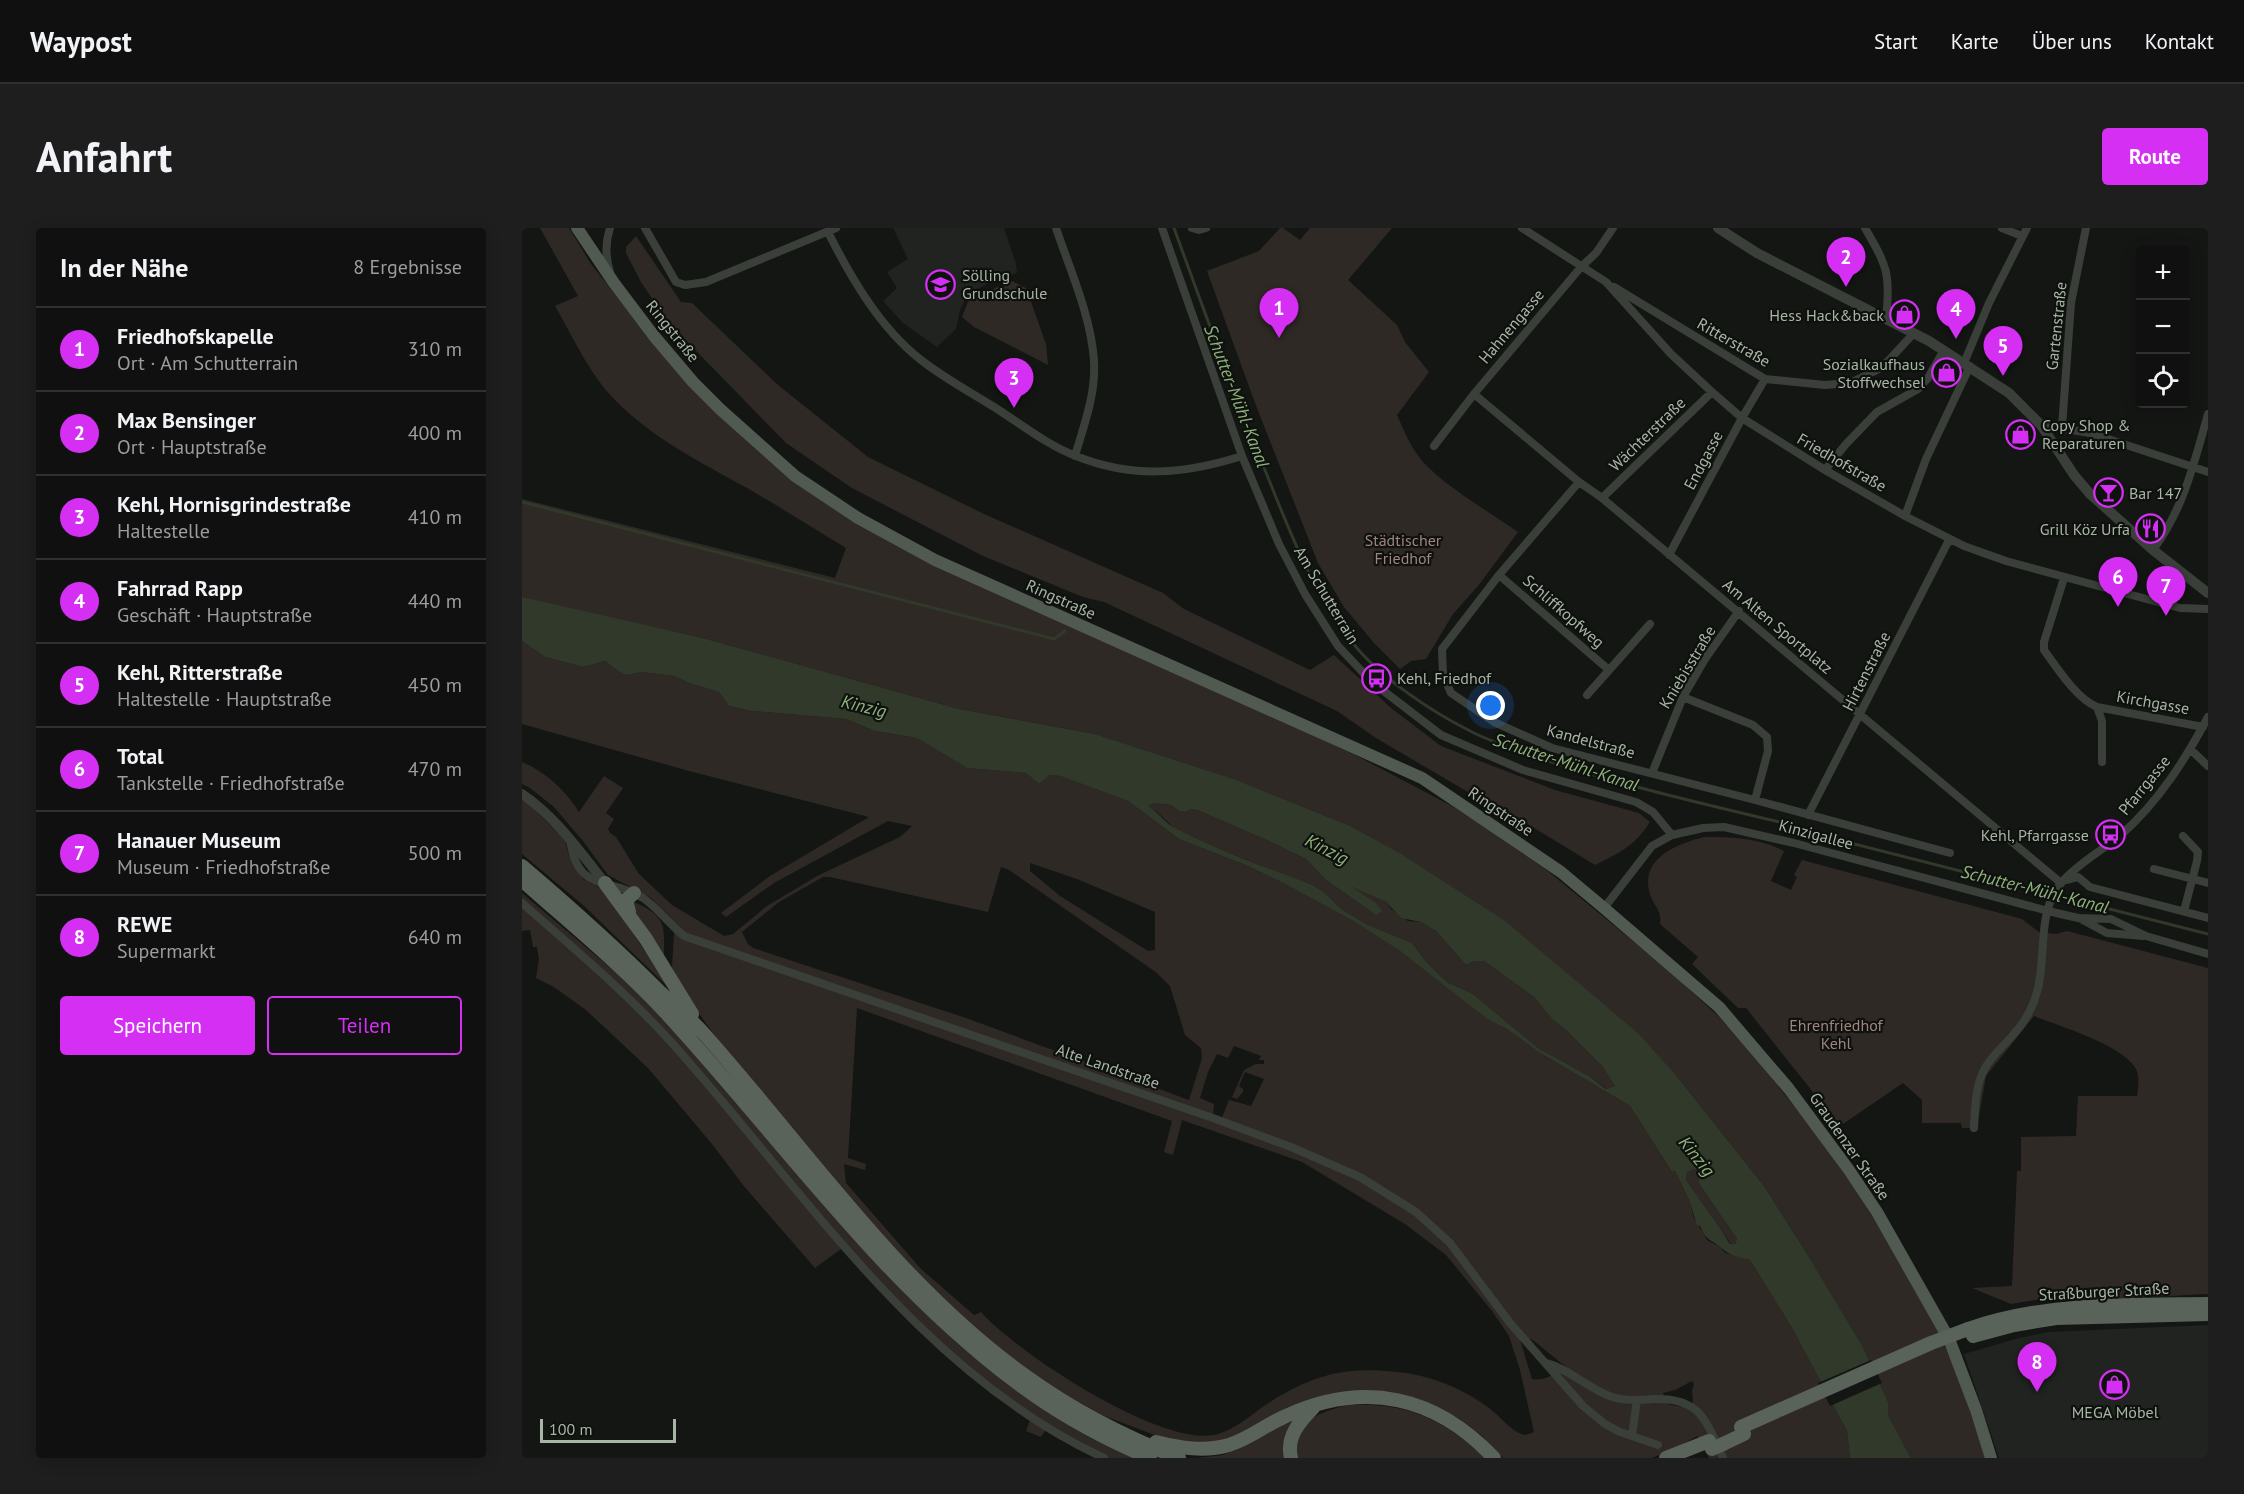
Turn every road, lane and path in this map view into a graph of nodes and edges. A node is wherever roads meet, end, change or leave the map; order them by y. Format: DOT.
graph roads {
  1 [pos="578,228"];
  2 [pos="610,228"];
  3 [pos="645,228"];
  4 [pos="1056,228"];
  5 [pos="1162,228"];
  6 [pos="1192,228"];
  7 [pos="1206,228"];
  8 [pos="1522,228"];
  9 [pos="1613,228"];
  10 [pos="1718,228"];
  11 [pos="1865,228"];
  12 [pos="2002,228"];
  13 [pos="2086,228"];
  14 [pos="832,230"];
  15 [pos="2024,232"];
  16 [pos="1581,267"];
  17 [pos="1606,282"];
  18 [pos="614,283"];
  19 [pos="1886,318"];
  20 [pos="1914,333"];
  21 [pos="1944,350"];
  22 [pos="1967,364"];
  23 [pos="1765,379"];
  24 [pos="1712,392"];
  25 [pos="1474,394"];
  26 [pos="2208,414"];
  27 [pos="1742,418"];
  28 [pos="2041,425"];
  29 [pos="2062,427"];
  30 [pos="1434,446"];
  31 [pos="1075,456"];
  32 [pos="1242,456"];
  33 [pos="2193,467"];
  34 [pos="1825,470"];
  35 [pos="2208,472"];
  36 [pos="1579,482"];
  37 [pos="1602,498"];
  38 [pos="1905,516"];
  39 [pos="1949,540"];
  40 [pos="2153,550"];
  41 [pos="1670,555"];
  42 [pos="1499,576"];
  43 [pos="2064,578"];
  44 [pos="2208,593"];
  45 [pos="2208,609"];
  46 [pos="1739,611"];
  47 [pos="1650,624"];
  48 [pos="1609,669"];
  49 [pos="1587,695"];
  50 [pos="1683,697"];
  51 [pos="2097,707"];
  52 [pos="1860,714"];
  53 [pos="2208,717"];
  54 [pos="2203,727"];
  55 [pos="2190,749"];
  56 [pos="2102,762"];
  57 [pos="2208,766"];
  58 [pos="1652,773"];
  59 [pos="522,794"];
  60 [pos="1755,800"];
  61 [pos="1808,815"];
  62 [pos="1672,835"];
  63 [pos="2183,836"];
  64 [pos="1950,853"];
  65 [pos="522,866"];
  66 [pos="2154,869"];
  67 [pos="2193,879"];
  68 [pos="522,880"];
  69 [pos="2061,883"];
  70 [pos="2208,883"];
  71 [pos="604,884"];
  72 [pos="633,892"];
  73 [pos="522,903"];
  74 [pos="1604,908"];
  75 [pos="2048,911"];
  76 [pos="2184,911"];
  77 [pos="631,917"];
  78 [pos="2078,918"];
  79 [pos="2208,918"];
  80 [pos="2146,936"];
  81 [pos="2208,954"];
  82 [pos="704,1034"];
  83 [pos="1974,1128"];
  84 [pos="2208,1304"];
  85 [pos="2208,1314"];
  86 [pos="1970,1333"];
  87 [pos="1546,1363"];
  88 [pos="1637,1400"];
  89 [pos="1315,1405"];
  90 [pos="1117,1430"];
  91 [pos="1632,1436"];
  92 [pos="1658,1445"];
  93 [pos="1717,1446"];
  94 [pos="1694,1457"];
  95 [pos="1104,1458"];
  96 [pos="1150,1458"];
  97 [pos="1179,1458"];
  98 [pos="1292,1458"];
  99 [pos="1494,1458"];
  100 [pos="1666,1458"];
  101 [pos="1991,1458"];
  1 -- 18 [label="main road, Ringstraße"];
  2 -- 18 [label="street"];
  3 -- 14 [label="street"];
  4 -- 31 [label="street"];
  5 -- 32 [label="street, Am Schutterrain"];
  6 -- 7 [label="street"];
  8 -- 16 [label="street, Friedhofstraße"];
  9 -- 16 [label="street, Hahnengasse"];
  10 -- 19 [label="street"];
  11 -- 19 [label="street"];
  12 -- 15 [label="street"];
  13 -- 29 [label="street, Gartenstraße"];
  14 -- 31 [label="street"];
  15 -- 22 [label="street"];
  16 -- 17 [label="street, Friedhofstraße"];
  16 -- 25 [label="street, Hahnengasse"];
  17 -- 23 [label="street, Ritterstraße"];
  17 -- 24 [label="street, Friedhofstraße"];
  18 -- 74 [label="main road, Ringstraße"];
  19 -- 20 [label="street"];
  20 -- 21 [label="street"];
  20 -- 23 [label="street, Ritterstraße"];
  21 -- 22 [label="street"];
  21 -- 34 [label="street"];
  22 -- 28 [label="street"];
  22 -- 38 [label="street"];
  23 -- 27 [label="street, Endgasse"];
  24 -- 27 [label="street, Friedhofstraße"];
  24 -- 37 [label="street, Wächterstraße"];
  25 -- 30 [label="street, Hahnengasse"];
  25 -- 36 [label="street, Am Alten Sportplatz"];
  26 -- 33 [label="street"];
  27 -- 34 [label="street, Friedhofstraße"];
  27 -- 41 [label="street, Endgasse"];
  28 -- 29 [label="street"];
  28 -- 40 [label="street"];
  29 -- 33 [label="street"];
  31 -- 32 [label="street"];
  32 -- 62 [label="street, Am Schutterrain"];
  33 -- 35 [label="street"];
  33 -- 40 [label="street"];
  34 -- 38 [label="street, Friedhofstraße"];
  36 -- 37 [label="street, Am Alten Sportplatz"];
  36 -- 42 [label="street, Kandelstraße"];
  37 -- 41 [label="street, Am Alten Sportplatz"];
  38 -- 39 [label="street, Friedhofstraße"];
  39 -- 43 [label="street, Friedhofstraße"];
  39 -- 52 [label="street, Hirtenstraße"];
  40 -- 44 [label="street"];
  41 -- 46 [label="street, Am Alten Sportplatz"];
  42 -- 48 [label="street, Schliffkopfweg"];
  42 -- 58 [label="street, Kandelstraße"];
  43 -- 45 [label="street, Friedhofstraße"];
  43 -- 51 [label="street"];
  46 -- 50 [label="street, Kniebisstraße"];
  46 -- 52 [label="street, Am Alten Sportplatz"];
  47 -- 48 [label="street, Schliffkopfweg"];
  48 -- 49 [label="street, Schliffkopfweg"];
  50 -- 58 [label="street, Kniebisstraße"];
  50 -- 60 [label="street"];
  51 -- 54 [label="street, Kirchgasse"];
  51 -- 56 [label="street"];
  52 -- 61 [label="street, Hirtenstraße"];
  52 -- 69 [label="street, Am Alten Sportplatz"];
  53 -- 54 [label="street, Pfarrgasse"];
  54 -- 55 [label="street, Pfarrgasse"];
  55 -- 57 [label="street"];
  55 -- 69 [label="street, Pfarrgasse"];
  58 -- 60 [label="street, Kandelstraße"];
  59 -- 71 [label="street"];
  60 -- 61 [label="street, Kandelstraße"];
  61 -- 64 [label="street, Kandelstraße"];
  62 -- 74 [label="street, Kinzigallee"];
  62 -- 75 [label="street, Kinzigallee"];
  63 -- 67 [label="street"];
  65 -- 82 [label="highway"];
  66 -- 67 [label="street"];
  67 -- 70 [label="street"];
  67 -- 76 [label="street"];
  68 -- 96 [label="highway"];
  69 -- 75 [label="street, Pfarrgasse"];
  69 -- 76 [label="street"];
  71 -- 72 [label="street, Alte Landstraße"];
  71 -- 77 [label="highway"];
  72 -- 77 [label="highway"];
  72 -- 87 [label="street, Alte Landstraße"];
  73 -- 95 [label="street"];
  74 -- 101 [label="main road, Graudenzer Straße"];
  75 -- 78 [label="street, Kinzigallee"];
  75 -- 83 [label="street"];
  76 -- 79 [label="street"];
  77 -- 82 [label="highway"];
  78 -- 80 [label="street, Kinzigallee"];
  78 -- 80 [label="street, Kinzigallee"];
  80 -- 81 [label="street, Kinzigallee"];
  82 -- 90 [label="highway"];
  84 -- 86 [label="highway, Straßburger Straße"];
  85 -- 86 [label="highway, Straßburger Straße"];
  86 -- 93 [label="highway"];
  87 -- 88 [label="street"];
  87 -- 91 [label="street, Alte Landstraße"];
  88 -- 91 [label="street"];
  88 -- 93 [label="street"];
  89 -- 90 [label="highway"];
  89 -- 98 [label="highway"];
  89 -- 99 [label="highway"];
  90 -- 97 [label="highway"];
  91 -- 92 [label="street, Alte Landstraße"];
  93 -- 94 [label="highway"];
  93 -- 100 [label="highway"];
}
